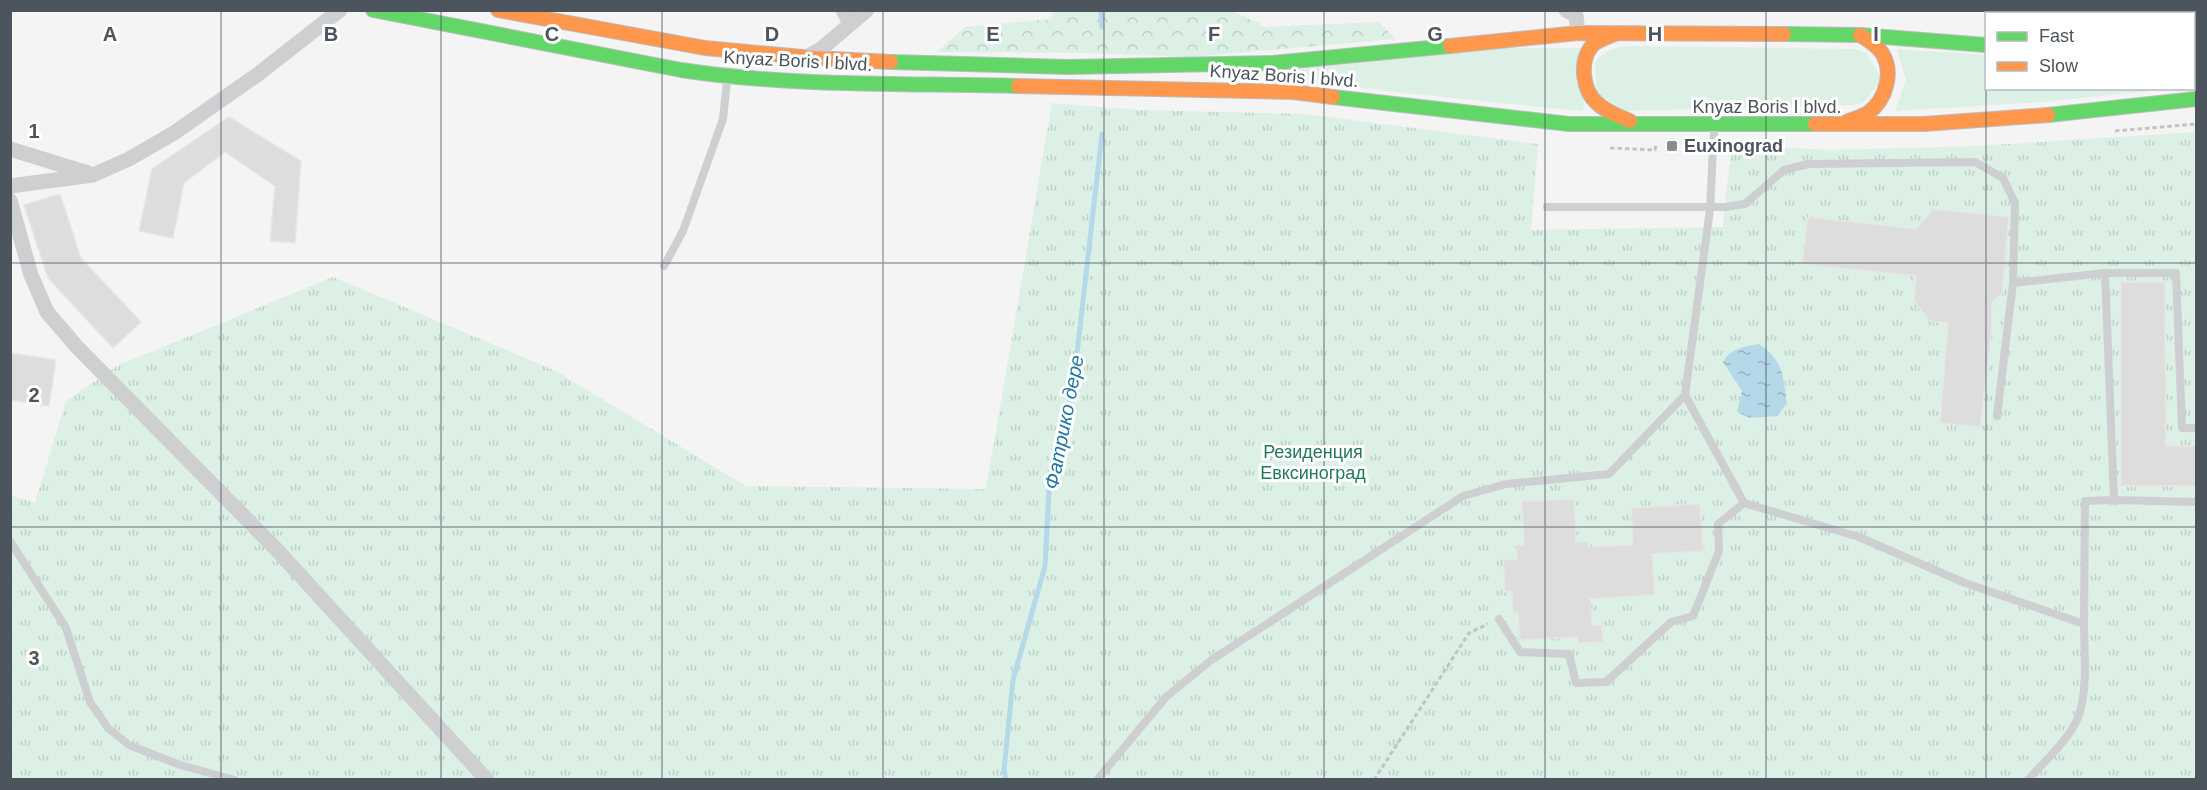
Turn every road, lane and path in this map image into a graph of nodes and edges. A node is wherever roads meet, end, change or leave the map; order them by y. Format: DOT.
graph roads {
  1 [pos="340,10"];
  2 [pos="373,10"];
  3 [pos="498,10"];
  4 [pos="867,10"];
  5 [pos="1566,10"];
  6 [pos="847,17"];
  7 [pos="1578,33"];
  8 [pos="1615,34"];
  9 [pos="1860,35"];
  10 [pos="1985,45"];
  11 [pos="806,58"];
  12 [pos="728,76"];
  13 [pos="2196,99"];
  14 [pos="1840,124"];
  15 [pos="1641,125"];
  16 [pos="1714,126"];
  17 [pos="1621,148"];
  18 [pos="10,149"];
  19 [pos="1655,150"];
  20 [pos="93,175"];
  21 [pos="10,186"];
  22 [pos="10,200"];
  23 [pos="1547,207"];
  24 [pos="1710,209"];
  25 [pos="664,266"];
  26 [pos="2105,273"];
  27 [pos="2013,283"];
  28 [pos="1685,395"];
  29 [pos="1997,416"];
  30 [pos="2196,428"];
  31 [pos="2114,500"];
  32 [pos="2196,502"];
  33 [pos="1744,503"];
  34 [pos="10,541"];
  35 [pos="1499,619"];
  36 [pos="2084,624"];
  37 [pos="235,780"];
  38 [pos="487,780"];
  39 [pos="1097,780"];
  40 [pos="1374,780"];
  41 [pos="2028,780"];
  1 -- 20 [label="street"];
  2 -- 12 [label="highway, Knyaz Boris I blvd."];
  3 -- 11 [label="highway, Knyaz Boris I blvd."];
  4 -- 6 [label="street"];
  5 -- 7 [label="street"];
  6 -- 11 [label="street"];
  7 -- 8 [label="highway, Knyaz Boris I blvd."];
  7 -- 11 [label="highway, Knyaz Boris I blvd."];
  8 -- 9 [label="highway, Knyaz Boris I blvd."];
  8 -- 15 [label="highway"];
  9 -- 10 [label="highway, Knyaz Boris I blvd."];
  9 -- 14 [label="highway"];
  12 -- 15 [label="highway, Knyaz Boris I blvd."];
  12 -- 25 [label="lane"];
  13 -- 14 [label="highway, Knyaz Boris I blvd."];
  14 -- 16 [label="highway, Knyaz Boris I blvd."];
  15 -- 16 [label="highway, Knyaz Boris I blvd."];
  16 -- 24 [label="lane"];
  17 -- 19 [label="path"];
  18 -- 20 [label="street"];
  20 -- 21 [label="street"];
  22 -- 38 [label="street"];
  23 -- 24 [label="lane"];
  24 -- 27 [label="lane"];
  24 -- 28 [label="lane"];
  26 -- 27 [label="lane"];
  26 -- 30 [label="lane"];
  26 -- 31 [label="lane"];
  27 -- 29 [label="lane"];
  28 -- 33 [label="lane"];
  28 -- 39 [label="lane"];
  31 -- 32 [label="lane"];
  31 -- 36 [label="lane"];
  33 -- 35 [label="lane"];
  33 -- 36 [label="lane"];
  34 -- 37 [label="lane"];
  35 -- 40 [label="path"];
  36 -- 41 [label="lane"];
}
